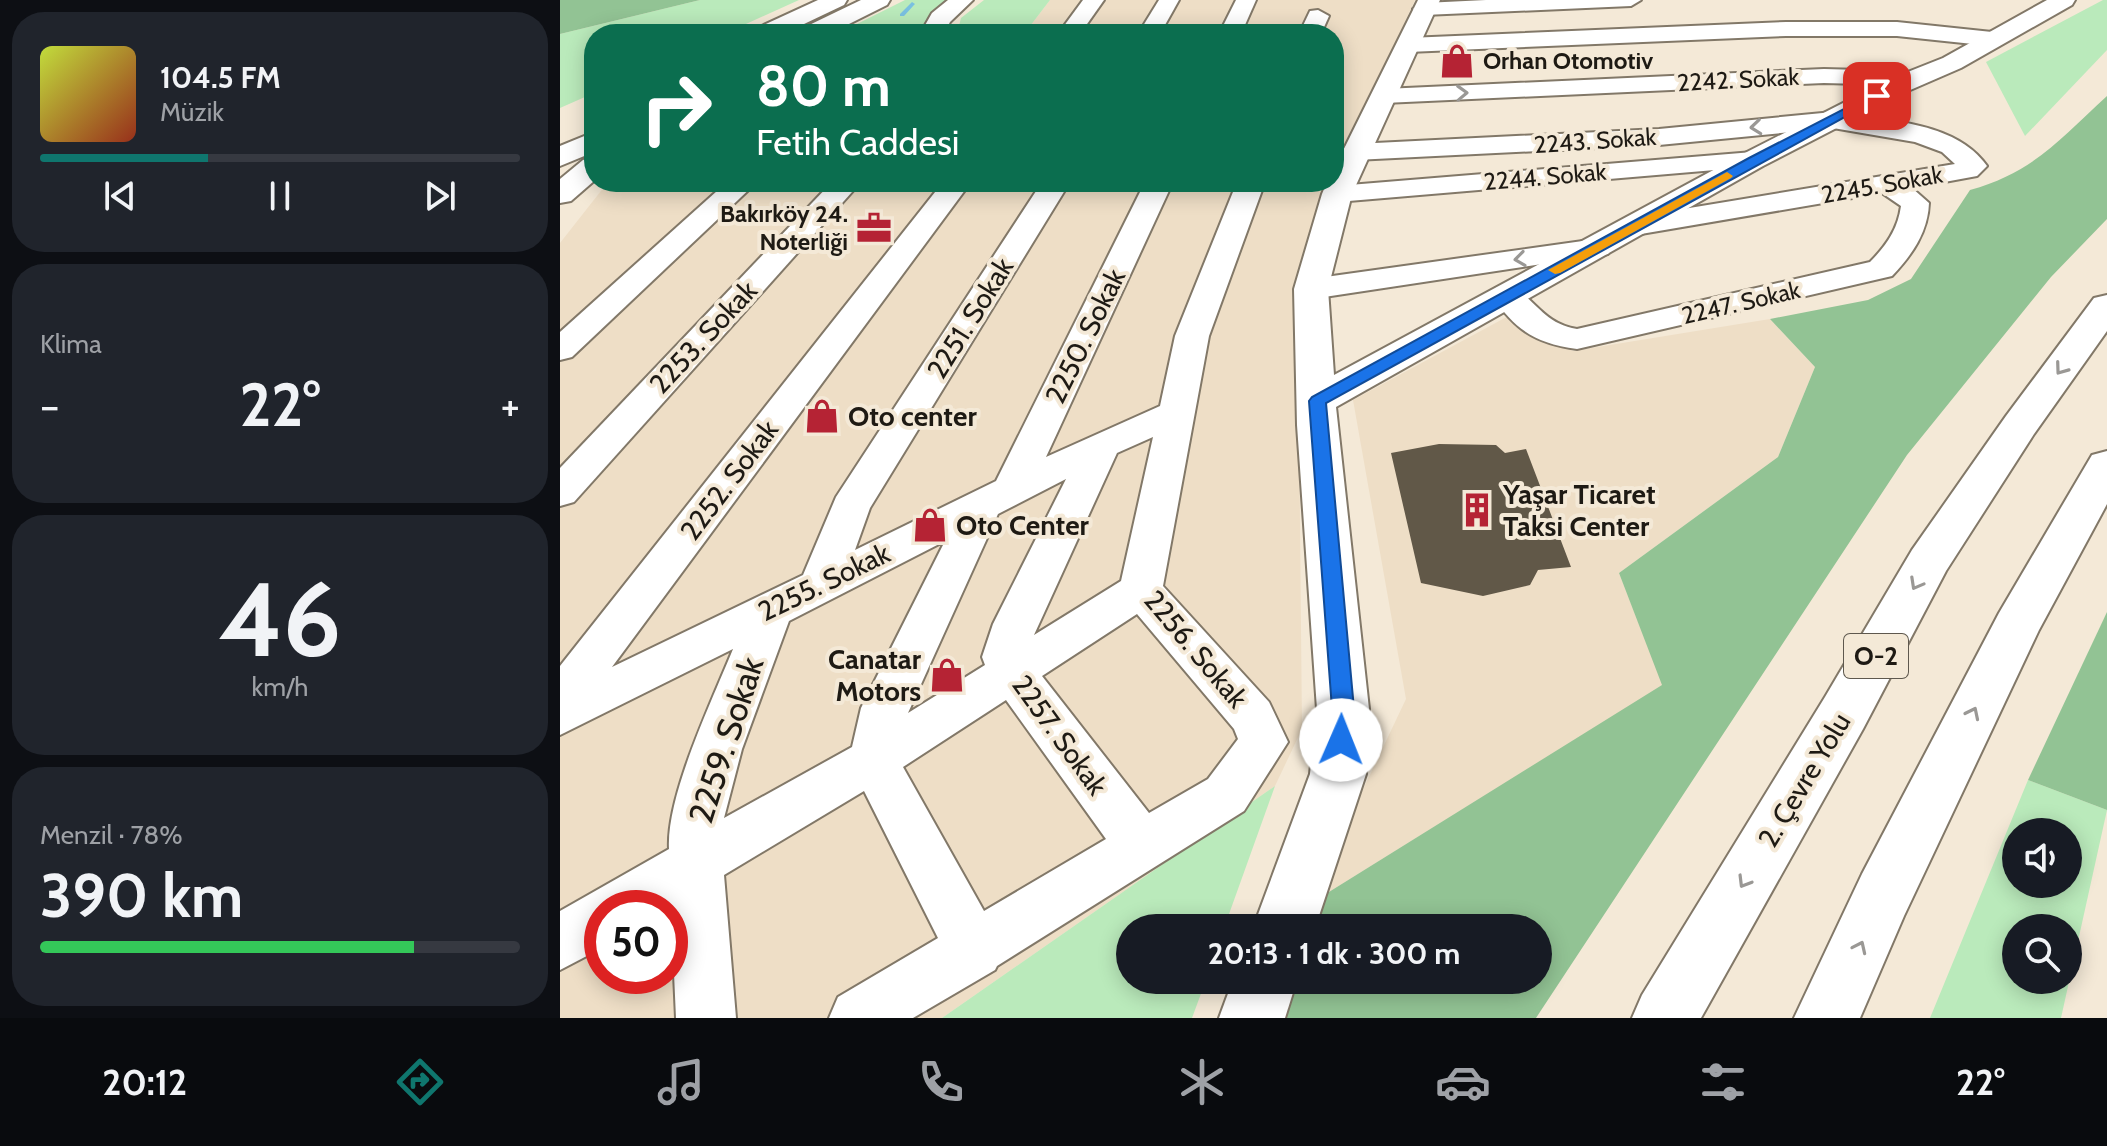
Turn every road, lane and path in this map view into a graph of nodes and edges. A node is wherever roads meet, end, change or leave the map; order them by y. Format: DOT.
graph roads {
  1 [pos="836,0"];
  2 [pos="879,0"];
  3 [pos="962,0"];
  4 [pos="1094,0"];
  5 [pos="1169,0"];
  6 [pos="1246,0"];
  7 [pos="1631,0"];
  8 [pos="2064,0"];
  9 [pos="1420,18"];
  10 [pos="785,24"];
  11 [pos="830,24"];
  12 [pos="937,24"];
  13 [pos="1076,24"];
  14 [pos="1155,24"];
  15 [pos="1235,24"];
  16 [pos="1992,39"];
  17 [pos="1899,85"];
  18 [pos="1384,96"];
  19 [pos="584,120"];
  20 [pos="1833,120"];
  21 [pos="560,132"];
  22 [pos="584,146"];
  23 [pos="1355,152"];
  24 [pos="560,157"];
  25 [pos="1753,160"];
  26 [pos="584,174"];
  27 [pos="1344,178"];
  28 [pos="1888,184"];
  29 [pos="732,192"];
  30 [pos="838,192"];
  31 [pos="949,192"];
  32 [pos="1050,192"];
  33 [pos="1154,192"];
  34 [pos="1247,192"];
  35 [pos="560,194"];
  36 [pos="1337,194"];
  37 [pos="1641,225"];
  38 [pos="1597,248"];
  39 [pos="1311,289"];
  40 [pos="1507,295"];
  41 [pos="2107,306"];
  42 [pos="560,350"];
  43 [pos="1317,401"];
  44 [pos="1177,412"];
  45 [pos="1102,445"];
  46 [pos="2107,465"];
  47 [pos="560,492"];
  48 [pos="997,497"];
  49 [pos="821,584"];
  50 [pos="1141,590"];
  51 [pos="772,608"];
  52 [pos="1011,671"];
  53 [pos="560,701"];
  54 [pos="560,715"];
  55 [pos="873,760"];
  56 [pos="1141,844"];
  57 [pos="694,862"];
  58 [pos="647,890"];
  59 [pos="1289,914"];
  60 [pos="584,928"];
  61 [pos="560,942"];
  62 [pos="975,950"];
  63 [pos="1260,994"];
  64 [pos="706,1018"];
  65 [pos="859,1018"];
  66 [pos="1252,1018"];
  67 [pos="1665,1018"];
  68 [pos="1827,1018"];
  1 -- 10 [label="main road"];
  2 -- 11 [label="main road"];
  3 -- 12 [label="main road"];
  4 -- 13 [label="street"];
  5 -- 14 [label="street"];
  6 -- 15 [label="street"];
  7 -- 9 [label="street"];
  8 -- 16 [label="main road"];
  9 -- 16 [label="street"];
  9 -- 18 [label="main road"];
  16 -- 17 [label="main road"];
  18 -- 17 [label="street, 2242. Sokak, one-way"];
  17 -- 20 [label="main road"];
  18 -- 23 [label="main road"];
  19 -- 21 [label="main road"];
  20 -- 23 [label="street, 2243. Sokak, one-way"];
  20 -- 25 [label="main road"];
  20 -- 28 [label="street, 2245. Sokak"];
  22 -- 24 [label="main road"];
  23 -- 27 [label="main road"];
  25 -- 36 [label="street, 2244. Sokak"];
  25 -- 37 [label="main road"];
  26 -- 35 [label="main road"];
  28 -- 37 [label="street, 2245. Sokak"];
  28 -- 40 [label="street, 2247. Sokak"];
  29 -- 42 [label="street"];
  30 -- 47 [label="street, 2253. Sokak"];
  31 -- 53 [label="street, 2252. Sokak"];
  32 -- 49 [label="street, 2251. Sokak"];
  33 -- 48 [label="street, 2250. Sokak"];
  34 -- 44 [label="street, 2256. Sokak"];
  36 -- 39 [label="main road"];
  37 -- 38 [label="main road"];
  38 -- 39 [label="street, one-way"];
  38 -- 40 [label="main road"];
  39 -- 43 [label="main road"];
  40 -- 43 [label="main road"];
  41 -- 67 [label="main road, 2. Çevre Yolu / O-2, one-way"];
  43 -- 59 [label="main road"];
  44 -- 45 [label="street, 2255. Sokak"];
  44 -- 50 [label="street, 2256. Sokak"];
  45 -- 48 [label="street, 2255. Sokak"];
  45 -- 52 [label="street, 2257. Sokak"];
  68 -- 46 [label="main road, one-way"];
  48 -- 49 [label="street, 2255. Sokak"];
  48 -- 55 [label="street, 2250. Sokak"];
  49 -- 51 [label="street, 2255. Sokak"];
  50 -- 52 [label="street"];
  50 -- 56 [label="street, 2256. Sokak"];
  51 -- 54 [label="street, 2255. Sokak"];
  51 -- 57 [label="street, 2259. Sokak"];
  52 -- 55 [label="street"];
  52 -- 56 [label="street, 2257. Sokak"];
  55 -- 57 [label="street"];
  55 -- 62 [label="street"];
  56 -- 62 [label="street"];
  57 -- 58 [label="street"];
  57 -- 64 [label="street, 2259. Sokak"];
  60 -- 61 [label="street"];
  62 -- 65 [label="street"];
  63 -- 66 [label="main road"];
}
